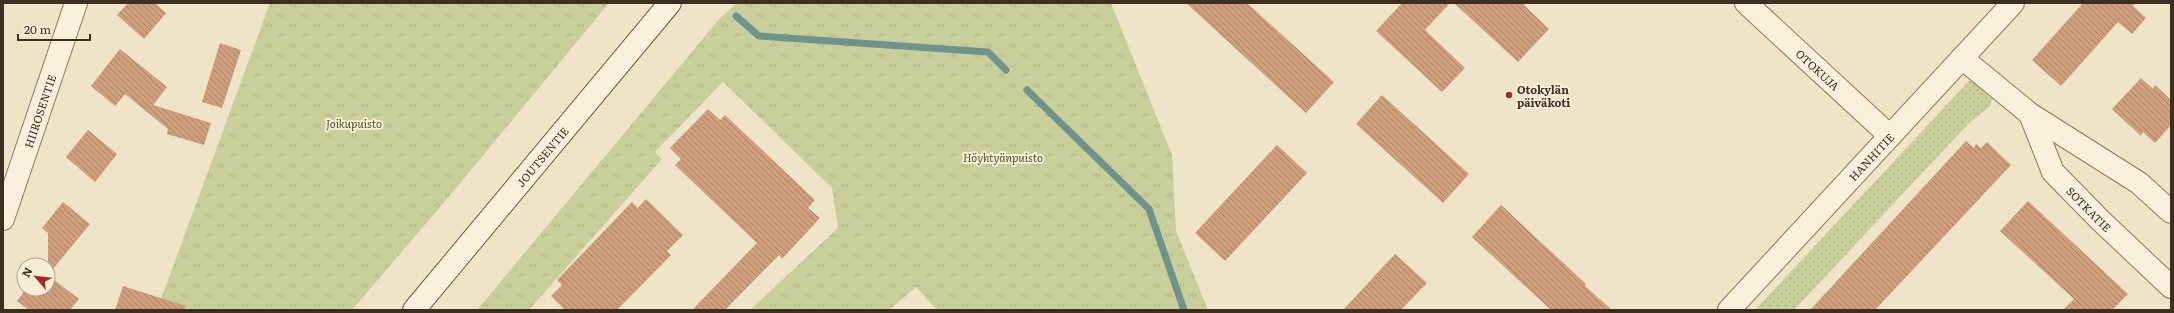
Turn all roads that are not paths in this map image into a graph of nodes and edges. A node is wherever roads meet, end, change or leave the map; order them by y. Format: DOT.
graph roads {
  1 [pos="76,3"];
  2 [pos="670,3"];
  3 [pos="1746,3"];
  4 [pos="2014,3"];
  5 [pos="1962,58"];
  6 [pos="2030,114"];
  7 [pos="1890,136"];
  8 [pos="2171,212"];
  9 [pos="3,219"];
  10 [pos="2171,287"];
  11 [pos="414,310"];
  12 [pos="1729,310"];
  1 -- 9 [label="street, HIIROSENTIE"];
  2 -- 11 [label="street, JOUTSENTIE"];
  3 -- 7 [label="street, OTOKUJA"];
  4 -- 5 [label="street, HANHITIE"];
  5 -- 6 [label="street, SOTKATIE"];
  5 -- 7 [label="street, HANHITIE"];
  6 -- 8 [label="street, SOTKATIE"];
  6 -- 10 [label="street, SOTKATIE"];
  7 -- 12 [label="street, HANHITIE"];
}
